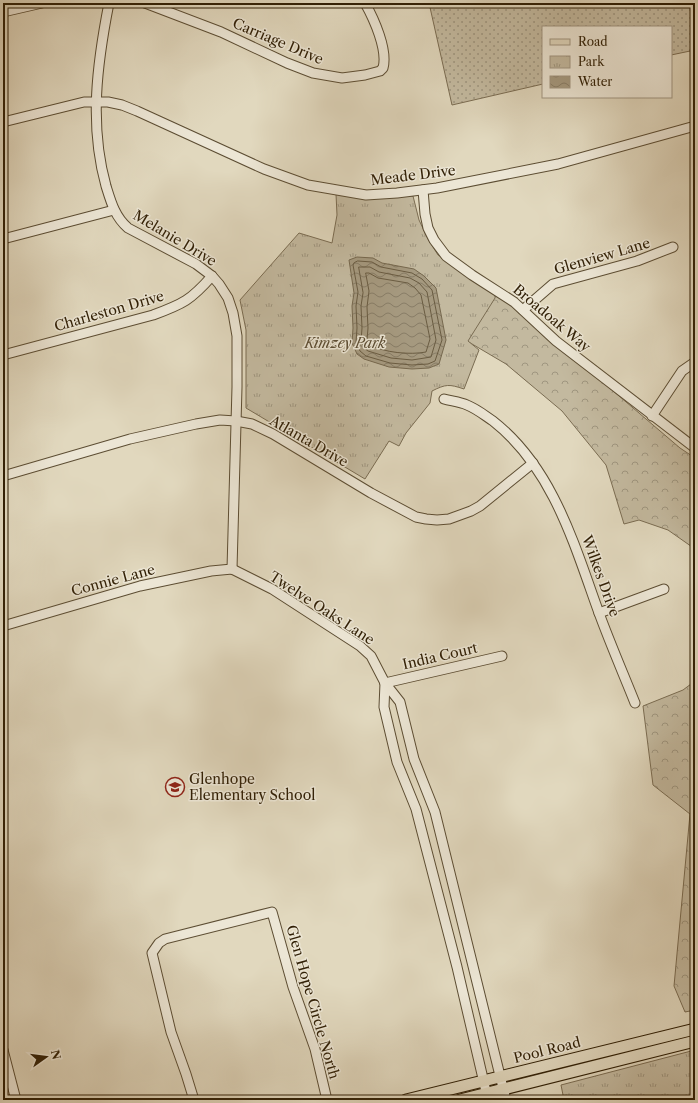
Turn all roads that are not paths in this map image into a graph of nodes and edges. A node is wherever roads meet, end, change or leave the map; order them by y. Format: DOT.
graph roads {
  1 [pos="42,3"];
  2 [pos="109,3"];
  3 [pos="145,3"];
  4 [pos="365,3"];
  5 [pos="3,12"];
  6 [pos="96,101"];
  7 [pos="3,122"];
  8 [pos="695,126"];
  9 [pos="423,190"];
  10 [pos="114,210"];
  11 [pos="3,239"];
  12 [pos="673,247"];
  13 [pos="212,276"];
  14 [pos="523,310"];
  15 [pos="3,355"];
  16 [pos="695,362"];
  17 [pos="444,399"];
  18 [pos="652,416"];
  19 [pos="236,420"];
  20 [pos="695,448"];
  21 [pos="533,463"];
  22 [pos="3,476"];
  23 [pos="232,569"];
  24 [pos="664,589"];
  25 [pos="599,613"];
  26 [pos="3,626"];
  27 [pos="502,656"];
  28 [pos="385,683"];
  29 [pos="635,703"];
  30 [pos="437,821"];
  31 [pos="420,825"];
  32 [pos="455,894"];
  33 [pos="438,898"];
  34 [pos="472,964"];
  35 [pos="457,967"];
  36 [pos="695,1029"];
  37 [pos="695,1041"];
  38 [pos="3,1050"];
  39 [pos="604,1052"];
  40 [pos="607,1064"];
  41 [pos="501,1077"];
  42 [pos="483,1081"];
  43 [pos="505,1095"];
  44 [pos="487,1097"];
  45 [pos="16,1100"];
  46 [pos="194,1100"];
  47 [pos="327,1100"];
  48 [pos="406,1100"];
  49 [pos="460,1100"];
  1 -- 5 [label="street"];
  2 -- 6 [label="street, Melanie Drive"];
  3 -- 4 [label="street, Carriage Drive"];
  6 -- 7 [label="street, Meade Drive"];
  6 -- 9 [label="street, Meade Drive"];
  6 -- 10 [label="street, Melanie Drive"];
  8 -- 9 [label="street, Meade Drive"];
  9 -- 14 [label="street, Broadoak Way"];
  10 -- 11 [label="street"];
  10 -- 13 [label="street, Melanie Drive"];
  12 -- 14 [label="street, Glenview Lane"];
  13 -- 15 [label="street, Charleston Drive"];
  13 -- 19 [label="street, Melanie Drive"];
  14 -- 18 [label="street, Broadoak Way"];
  16 -- 18 [label="street"];
  17 -- 21 [label="street, Wilkes Drive"];
  18 -- 20 [label="street, Broadoak Way"];
  19 -- 21 [label="street, Atlanta Drive"];
  19 -- 22 [label="street, Atlanta Drive"];
  19 -- 23 [label="street, Melanie Drive"];
  21 -- 25 [label="street, Wilkes Drive"];
  23 -- 26 [label="street, Connie Lane"];
  23 -- 28 [label="street, Twelve Oaks Lane"];
  24 -- 25 [label="street"];
  25 -- 29 [label="street, Wilkes Drive"];
  27 -- 28 [label="street, India Court"];
  28 -- 30 [label="street, Twelve Oaks Lane"];
  28 -- 31 [label="street, Twelve Oaks Lane"];
  30 -- 31 [label="street"];
  30 -- 32 [label="street, Twelve Oaks Lane"];
  31 -- 33 [label="street, Twelve Oaks Lane"];
  32 -- 33 [label="street"];
  32 -- 34 [label="street, Twelve Oaks Lane"];
  33 -- 35 [label="street, Twelve Oaks Lane"];
  34 -- 35 [label="street"];
  34 -- 41 [label="street, Twelve Oaks Lane"];
  35 -- 42 [label="street, Twelve Oaks Lane"];
  36 -- 39 [label="main road, Pool Road"];
  37 -- 40 [label="main road, Pool Road"];
  38 -- 45 [label="street"];
  39 -- 40 [label="main road"];
  39 -- 41 [label="main road, Pool Road"];
  40 -- 43 [label="main road, Pool Road"];
  41 -- 42 [label="main road, Pool Road"];
  41 -- 43 [label="street, Twelve Oaks Lane"];
  42 -- 44 [label="street, Twelve Oaks Lane"];
  42 -- 48 [label="main road, Pool Road"];
  43 -- 44 [label="main road, Pool Road"];
  44 -- 49 [label="main road, Pool Road"];
  46 -- 47 [label="street, Glen Hope Circle North"];
}
